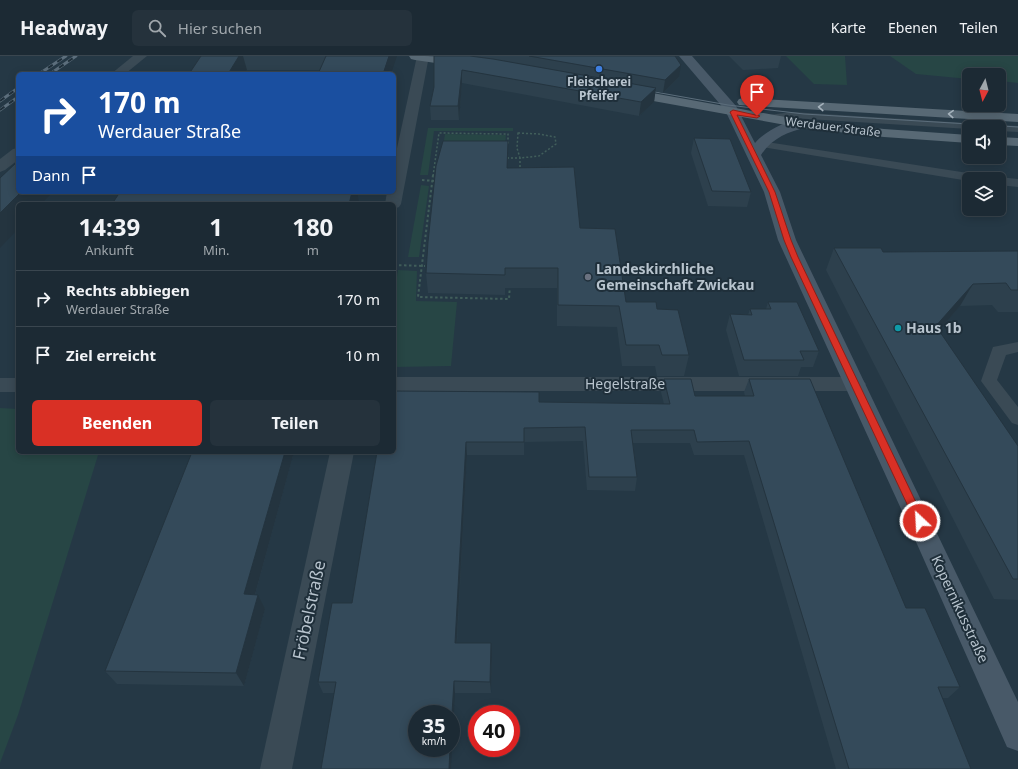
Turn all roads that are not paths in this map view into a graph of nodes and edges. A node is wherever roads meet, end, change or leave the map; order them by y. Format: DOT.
graph roads {
  1 [pos="141,56"];
  2 [pos="415,56"];
  3 [pos="423,56"];
  4 [pos="464,56"];
  5 [pos="686,56"];
  6 [pos="120,72"];
  7 [pos="615,86"];
  8 [pos="766,103"];
  9 [pos="729,106"];
  10 [pos="1018,118"];
  11 [pos="797,119"];
  12 [pos="962,126"];
  13 [pos="1006,128"];
  14 [pos="1018,129"];
  15 [pos="962,139"];
  16 [pos="1006,141"];
  17 [pos="1018,142"];
  18 [pos="757,149"];
  19 [pos="16,154"];
  20 [pos="0,167"];
  21 [pos="962,176"];
  22 [pos="1006,182"];
  23 [pos="1018,183"];
  24 [pos="396,189"];
  25 [pos="1018,347"];
  26 [pos="396,384"];
  27 [pos="855,384"];
  28 [pos="0,385"];
  29 [pos="16,385"];
  30 [pos="1018,419"];
  31 [pos="342,454"];
  32 [pos="1018,736"];
  33 [pos="276,769"];
  1 -- 6 [label="street"];
  2 -- 3 [label="main road"];
  3 -- 4 [label="main road"];
  3 -- 24 [label="street"];
  5 -- 9 [label="street, Kopernikusstraße"];
  7 -- 9 [label="main road, Werdauer Straße"];
  8 -- 9 [label="main road, Werdauer Straße"];
  10 -- 8 [label="main road, Werdauer Straße, one-way"];
  8 -- 11 [label="lane"];
  9 -- 11 [label="main road, Werdauer Straße"];
  9 -- 18 [label="street, Kopernikusstraße"];
  11 -- 12 [label="lane"];
  11 -- 15 [label="main road, Werdauer Straße"];
  11 -- 18 [label="street"];
  13 -- 14 [label="lane"];
  16 -- 17 [label="main road"];
  18 -- 21 [label="lane, Werdauer Straße"];
  18 -- 27 [label="street, Kopernikusstraße"];
  19 -- 20 [label="street"];
  22 -- 23 [label="lane"];
  25 -- 30 [label="lane"];
  26 -- 27 [label="street, Hegelstraße"];
  27 -- 32 [label="street, Kopernikusstraße"];
  28 -- 29 [label="street"];
  31 -- 33 [label="street, Fröbelstraße"];
}
